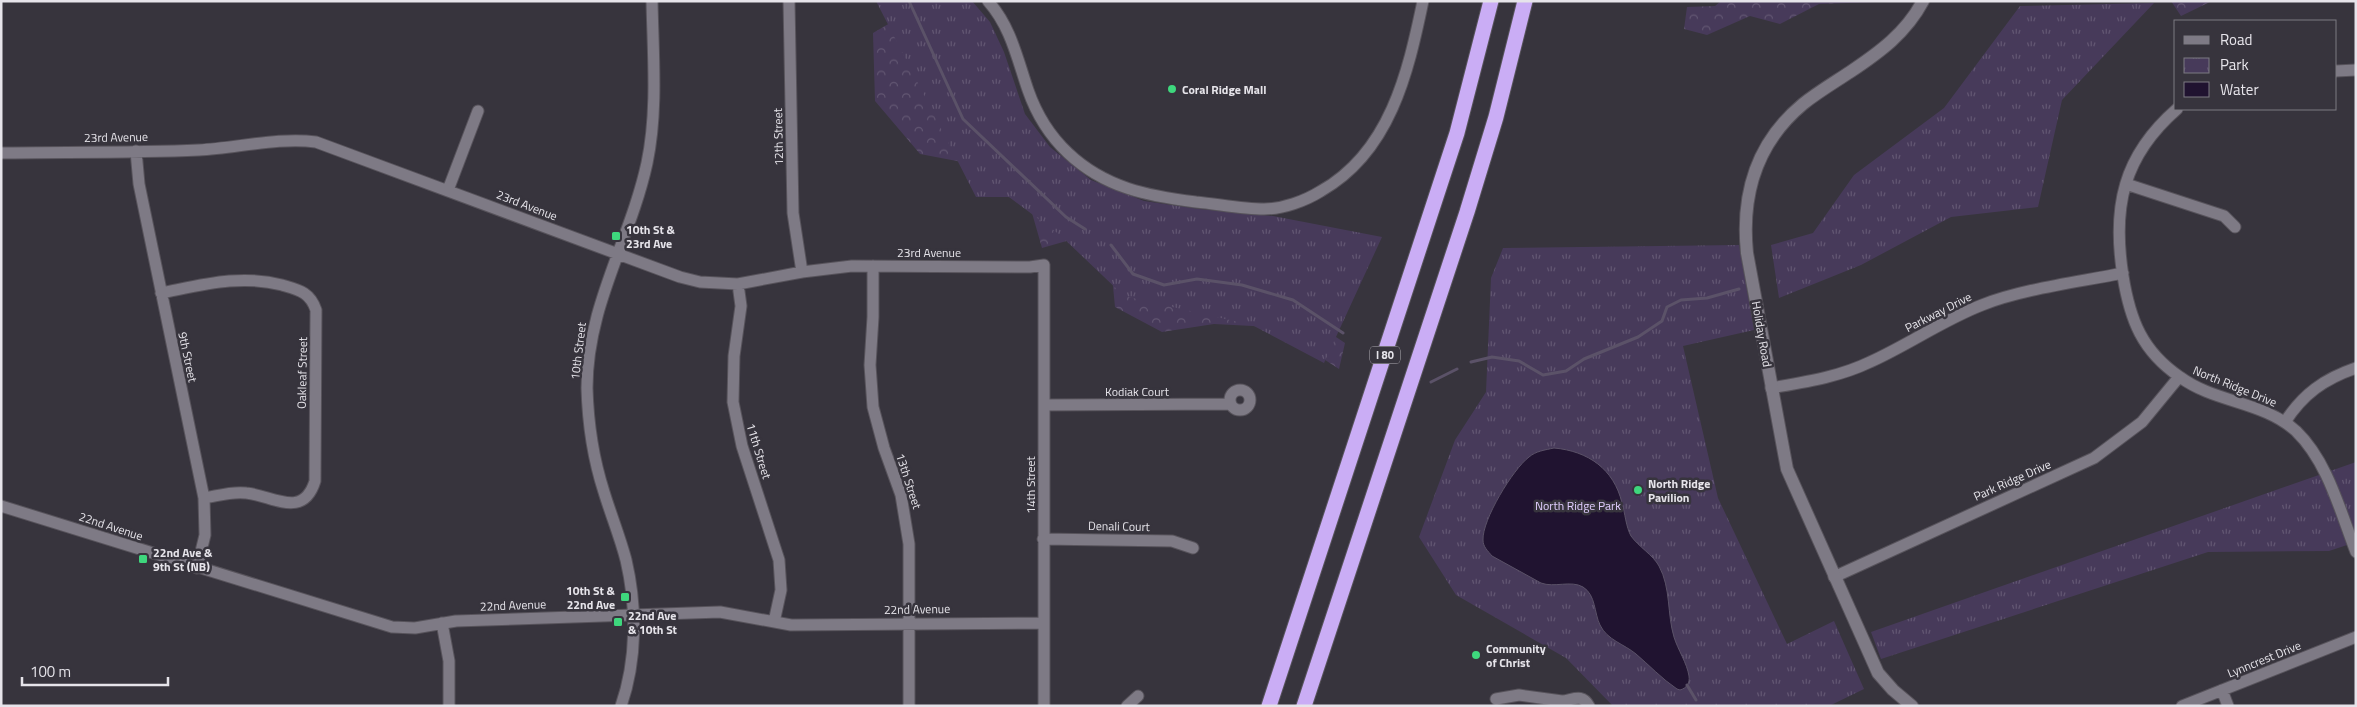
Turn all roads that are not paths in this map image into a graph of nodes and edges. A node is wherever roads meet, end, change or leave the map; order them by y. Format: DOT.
graph roads {
  1 [pos="652,1"];
  2 [pos="789,1"];
  3 [pos="988,1"];
  4 [pos="1423,1"];
  5 [pos="1491,1"];
  6 [pos="1525,1"];
  7 [pos="1923,1"];
  8 [pos="2356,70"];
  9 [pos="2337,71"];
  10 [pos="2176,110"];
  11 [pos="478,111"];
  12 [pos="136,151"];
  13 [pos="1,153"];
  14 [pos="2126,184"];
  15 [pos="448,190"];
  16 [pos="2235,227"];
  17 [pos="617,253"];
  18 [pos="1044,265"];
  19 [pos="873,266"];
  20 [pos="802,272"];
  21 [pos="2122,274"];
  22 [pos="738,284"];
  23 [pos="161,293"];
  24 [pos="2356,368"];
  25 [pos="2179,377"];
  26 [pos="1771,388"];
  27 [pos="1231,404"];
  28 [pos="1044,405"];
  29 [pos="2285,422"];
  30 [pos="204,498"];
  31 [pos="1,506"];
  32 [pos="1044,539"];
  33 [pos="1193,548"];
  34 [pos="2356,552"];
  35 [pos="198,568"];
  36 [pos="1834,577"];
  37 [pos="634,615"];
  38 [pos="774,622"];
  39 [pos="1043,622"];
  40 [pos="442,623"];
  41 [pos="909,623"];
  42 [pos="2356,637"];
  43 [pos="2222,690"];
  44 [pos="1138,696"];
  45 [pos="1496,699"];
  46 [pos="1564,703"];
  47 [pos="449,706"];
  48 [pos="620,706"];
  49 [pos="909,706"];
  50 [pos="1044,706"];
  51 [pos="1128,706"];
  52 [pos="1269,706"];
  53 [pos="1304,706"];
  54 [pos="1589,706"];
  55 [pos="1912,706"];
  56 [pos="2182,706"];
  57 [pos="2228,706"];
  1 -- 17 [label="street, 10th Street"];
  2 -- 20 [label="street, 12th Street"];
  3 -- 4 [label="street"];
  5 -- 52 [label="highway, I 80"];
  6 -- 53 [label="highway, I 80"];
  7 -- 26 [label="street, Holiday Road"];
  8 -- 9 [label="street"];
  10 -- 14 [label="street, North Ridge Drive"];
  11 -- 15 [label="street"];
  12 -- 13 [label="street, 23rd Avenue"];
  12 -- 15 [label="street, 23rd Avenue"];
  12 -- 23 [label="street, 9th Street"];
  14 -- 16 [label="street"];
  14 -- 21 [label="street, North Ridge Drive"];
  15 -- 17 [label="street, 23rd Avenue"];
  17 -- 22 [label="street, 23rd Avenue"];
  17 -- 37 [label="street, 10th Street"];
  18 -- 19 [label="street, 23rd Avenue"];
  18 -- 28 [label="street, 14th Street"];
  19 -- 20 [label="street, 23rd Avenue"];
  19 -- 41 [label="street, 13th Street"];
  20 -- 22 [label="street, 23rd Avenue"];
  21 -- 25 [label="street, North Ridge Drive"];
  21 -- 26 [label="street, Parkway Drive"];
  22 -- 38 [label="street, 11th Street"];
  23 -- 30 [label="street, 9th Street"];
  23 -- 30 [label="street, Oakleaf Street"];
  24 -- 29 [label="street"];
  25 -- 29 [label="street, North Ridge Drive"];
  25 -- 36 [label="street, Park Ridge Drive"];
  26 -- 36 [label="street, Holiday Road"];
  27 -- 28 [label="street, Kodiak Court"];
  28 -- 32 [label="street, 14th Street"];
  29 -- 34 [label="street, North Ridge Drive"];
  30 -- 35 [label="street, 9th Street"];
  31 -- 35 [label="street, 22nd Avenue"];
  32 -- 33 [label="street, Denali Court"];
  32 -- 39 [label="street, 14th Street"];
  35 -- 40 [label="street, 22nd Avenue"];
  36 -- 55 [label="street, Holiday Road"];
  37 -- 38 [label="street, 22nd Avenue"];
  37 -- 40 [label="street, 22nd Avenue"];
  37 -- 48 [label="street, 10th Street"];
  38 -- 41 [label="street, 22nd Avenue"];
  39 -- 41 [label="street, 22nd Avenue"];
  39 -- 50 [label="street, 14th Street"];
  40 -- 47 [label="street"];
  41 -- 49 [label="street, 13th Street"];
  42 -- 43 [label="street, Lynncrest Drive"];
  43 -- 56 [label="street, Lynncrest Drive"];
  43 -- 57 [label="street"];
  44 -- 51 [label="street"];
  45 -- 46 [label="street"];
  46 -- 54 [label="street"];
}
